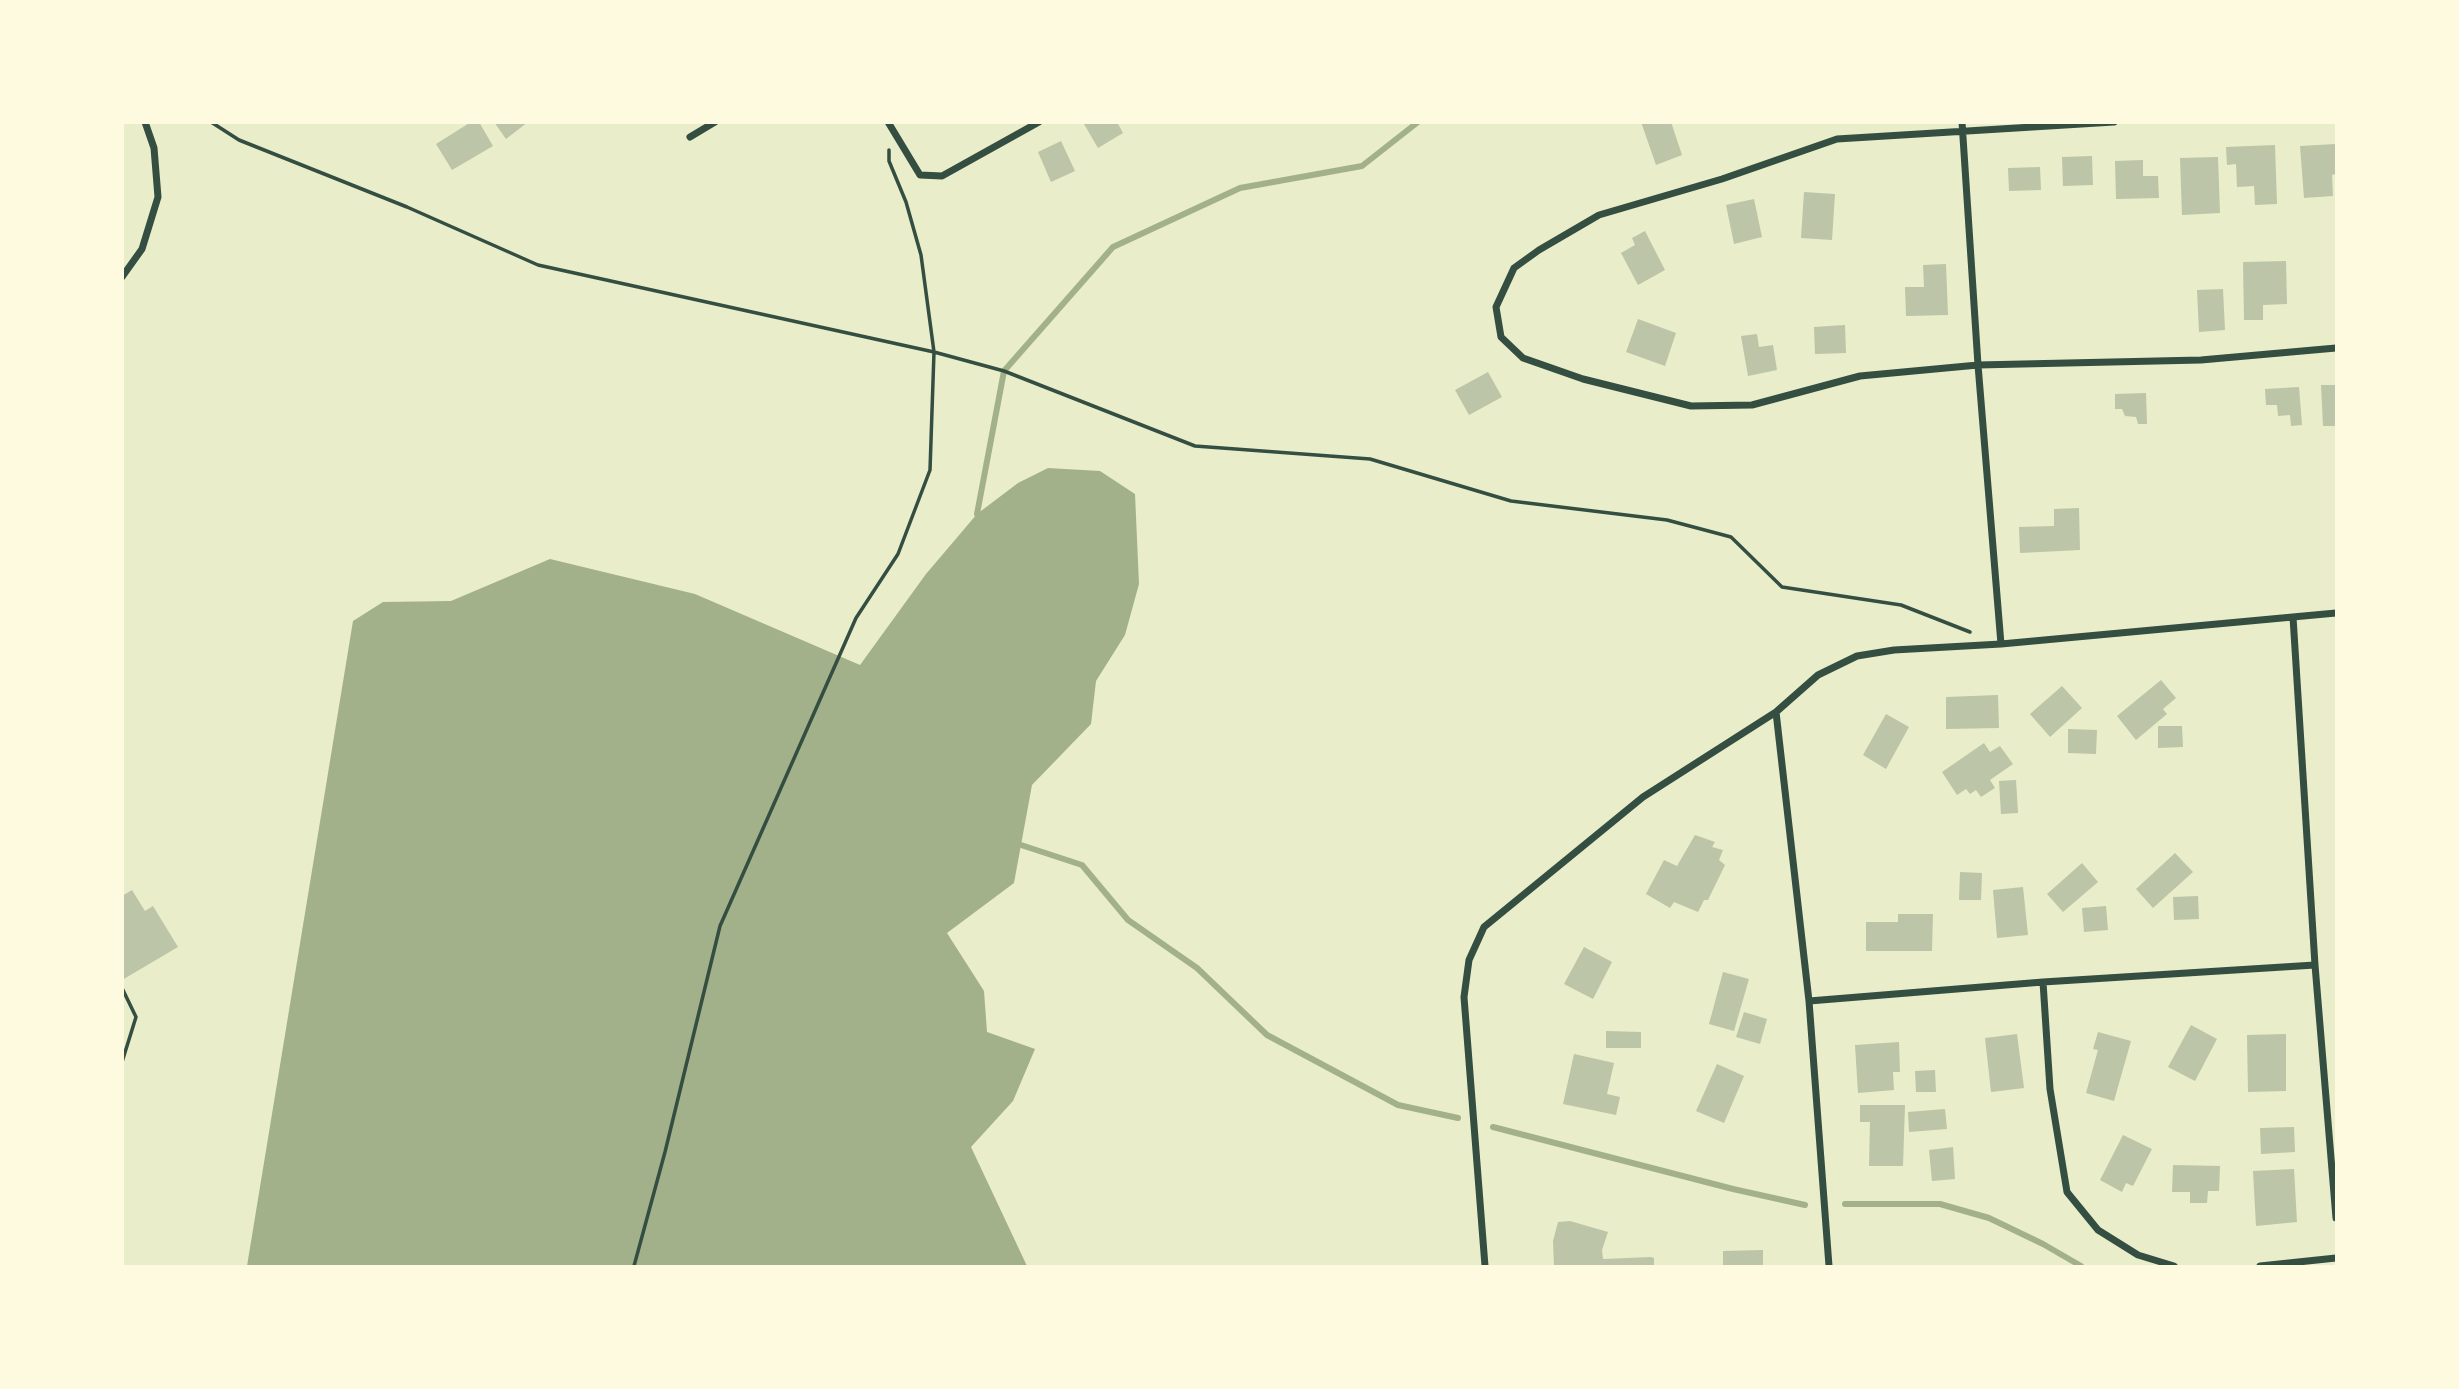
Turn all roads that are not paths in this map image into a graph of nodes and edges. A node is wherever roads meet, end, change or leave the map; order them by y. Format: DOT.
graph roads {
  1 [pos="145,122"];
  2 [pos="715,122"];
  3 [pos="1039,122"];
  4 [pos="1962,122"];
  5 [pos="2114,122"];
  6 [pos="889,124"];
  7 [pos="1964,132"];
  8 [pos="690,137"];
  9 [pos="122,277"];
  10 [pos="2336,348"];
  11 [pos="1978,365"];
  12 [pos="2336,613"];
  13 [pos="2293,617"];
  14 [pos="2001,644"];
  15 [pos="1776,712"];
  16 [pos="2315,965"];
  17 [pos="2043,982"];
  18 [pos="1809,1001"];
  19 [pos="2336,1217"];
  20 [pos="2336,1258"];
  21 [pos="1485,1266"];
  22 [pos="1829,1266"];
  23 [pos="2174,1266"];
  24 [pos="2260,1266"];
  1 -- 9 [label="street"];
  2 -- 8 [label="street"];
  3 -- 6 [label="street"];
  4 -- 7 [label="street"];
  5 -- 7 [label="street"];
  7 -- 11 [label="street"];
  7 -- 11 [label="street"];
  10 -- 11 [label="street"];
  11 -- 14 [label="street"];
  12 -- 13 [label="street"];
  13 -- 14 [label="street"];
  13 -- 16 [label="street"];
  14 -- 15 [label="street"];
  15 -- 18 [label="street"];
  15 -- 21 [label="street"];
  16 -- 17 [label="street"];
  16 -- 19 [label="street"];
  17 -- 18 [label="street"];
  17 -- 23 [label="street"];
  18 -- 22 [label="street"];
  20 -- 24 [label="street"];
}
